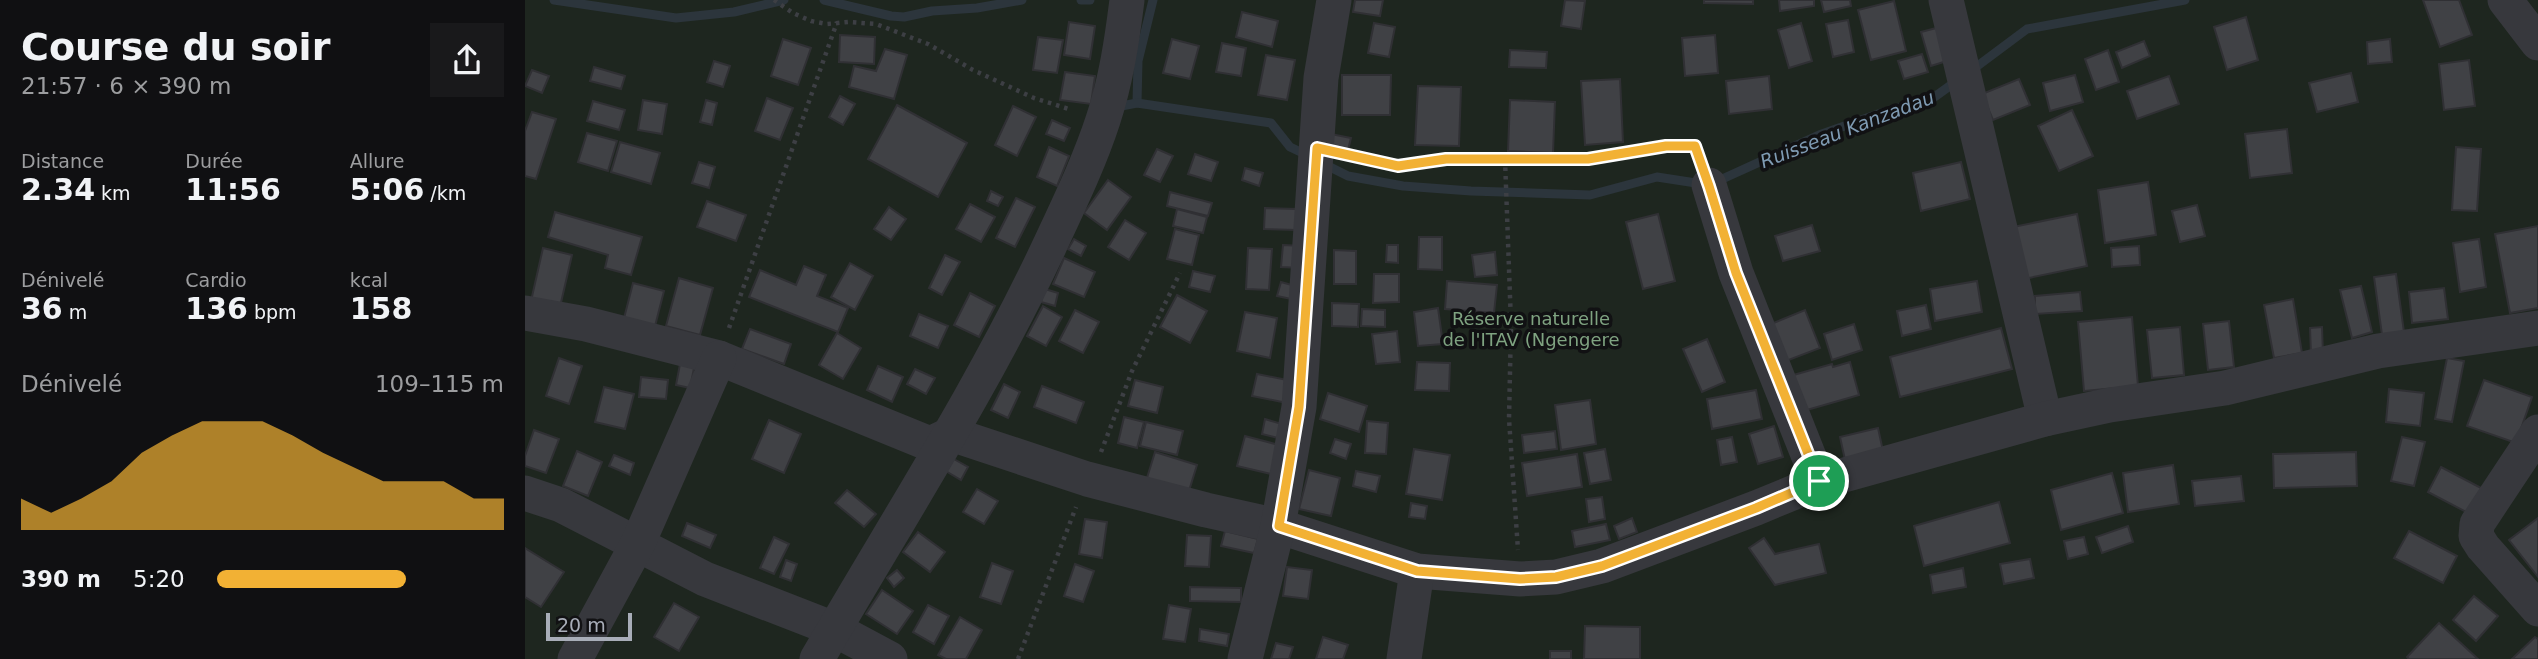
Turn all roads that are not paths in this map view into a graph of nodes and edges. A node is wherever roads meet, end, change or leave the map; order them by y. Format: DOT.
graph roads {
  1 [pos="1127,0"];
  2 [pos="1334,0"];
  3 [pos="1946,0"];
  4 [pos="2505,0"];
  5 [pos="2538,43"];
  6 [pos="1709,186"];
  7 [pos="525,313"];
  8 [pos="2538,327"];
  9 [pos="719,358"];
  10 [pos="2045,419"];
  11 [pos="2538,432"];
  12 [pos="951,434"];
  13 [pos="1819,481"];
  14 [pos="525,494"];
  15 [pos="1279,526"];
  16 [pos="638,543"];
  17 [pos="1417,571"];
  18 [pos="2538,609"];
  19 [pos="834,629"];
  20 [pos="575,659"];
  21 [pos="817,659"];
  22 [pos="890,659"];
  23 [pos="1245,659"];
  24 [pos="1404,659"];
  1 -- 12 [label="street"];
  2 -- 15 [label="street"];
  3 -- 10 [label="street"];
  4 -- 5 [label="street"];
  6 -- 13 [label="street"];
  7 -- 9 [label="street"];
  8 -- 10 [label="street"];
  9 -- 12 [label="street"];
  9 -- 16 [label="street"];
  10 -- 13 [label="street"];
  11 -- 18 [label="street"];
  12 -- 15 [label="street"];
  12 -- 19 [label="street"];
  13 -- 17 [label="street"];
  14 -- 16 [label="street"];
  15 -- 17 [label="street"];
  15 -- 23 [label="street"];
  16 -- 19 [label="street"];
  16 -- 20 [label="street"];
  17 -- 24 [label="street"];
  19 -- 21 [label="street"];
  19 -- 22 [label="street"];
}
